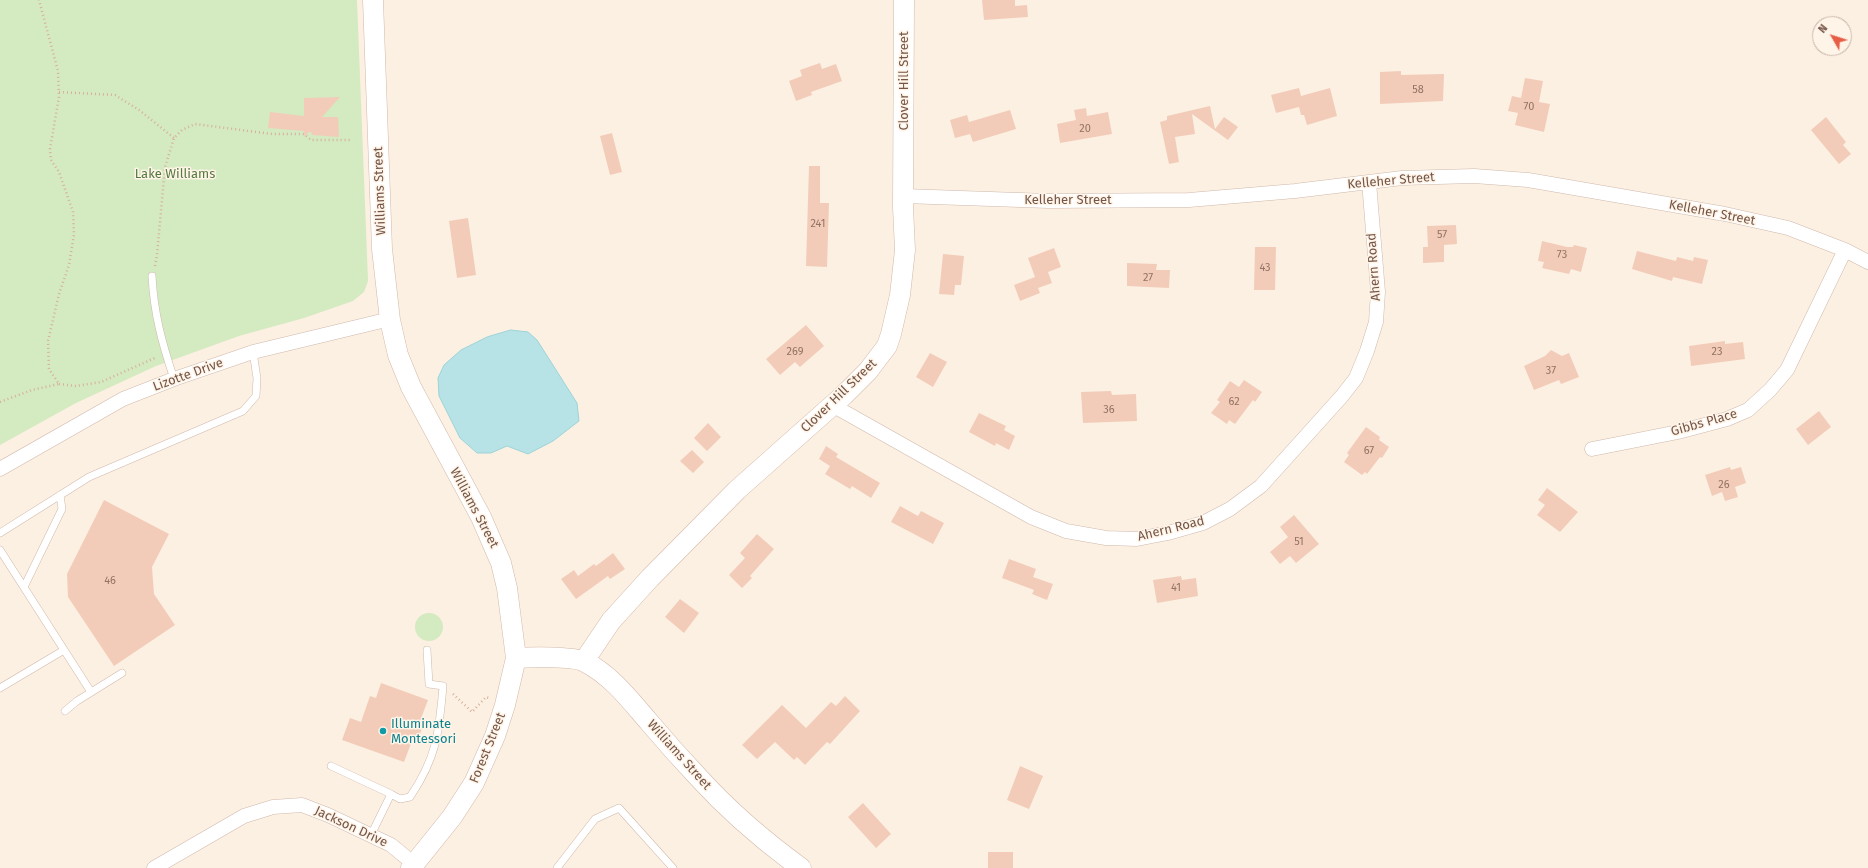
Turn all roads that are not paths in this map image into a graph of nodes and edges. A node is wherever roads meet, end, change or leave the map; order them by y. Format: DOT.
graph roads {
  1 [pos="373,0"];
  2 [pos="904,0"];
  3 [pos="1369,182"];
  4 [pos="903,196"];
  5 [pos="1845,250"];
  6 [pos="1868,262"];
  7 [pos="152,276"];
  8 [pos="390,320"];
  9 [pos="253,352"];
  10 [pos="174,379"];
  11 [pos="832,405"];
  12 [pos="1592,449"];
  13 [pos="0,469"];
  14 [pos="60,495"];
  15 [pos="0,533"];
  16 [pos="0,550"];
  17 [pos="24,587"];
  18 [pos="64,650"];
  19 [pos="427,650"];
  20 [pos="516,658"];
  21 [pos="584,661"];
  22 [pos="122,673"];
  23 [pos="0,688"];
  24 [pos="91,692"];
  25 [pos="66,711"];
  26 [pos="331,766"];
  27 [pos="391,794"];
  28 [pos="371,835"];
  29 [pos="412,866"];
  30 [pos="154,868"];
  31 [pos="557,868"];
  32 [pos="673,868"];
  33 [pos="801,868"];
  1 -- 8 [label="street, Williams Street"];
  2 -- 4 [label="street, Clover Hill Street"];
  3 -- 4 [label="street, Kelleher Street"];
  3 -- 5 [label="street, Kelleher Street"];
  3 -- 11 [label="street, Ahern Road"];
  4 -- 11 [label="street, Clover Hill Street"];
  5 -- 6 [label="street, Kelleher Street"];
  5 -- 12 [label="street, Gibbs Place"];
  7 -- 10 [label="lane"];
  8 -- 9 [label="street, Lizotte Drive"];
  8 -- 20 [label="street, Williams Street"];
  9 -- 10 [label="street, Lizotte Drive"];
  9 -- 14 [label="lane"];
  10 -- 13 [label="street, Lizotte Drive"];
  11 -- 21 [label="street, Clover Hill Street"];
  14 -- 15 [label="lane"];
  14 -- 17 [label="lane"];
  16 -- 17 [label="lane"];
  17 -- 18 [label="lane"];
  18 -- 23 [label="lane"];
  18 -- 24 [label="lane"];
  19 -- 27 [label="lane"];
  20 -- 21 [label="street, Williams Street"];
  20 -- 29 [label="street, Forest Street"];
  21 -- 33 [label="street, Williams Street"];
  22 -- 24 [label="lane"];
  24 -- 25 [label="lane"];
  26 -- 27 [label="lane"];
  27 -- 28 [label="lane"];
  28 -- 29 [label="street, Jackson Drive"];
  28 -- 30 [label="street, Jackson Drive"];
  31 -- 32 [label="lane"];
}
